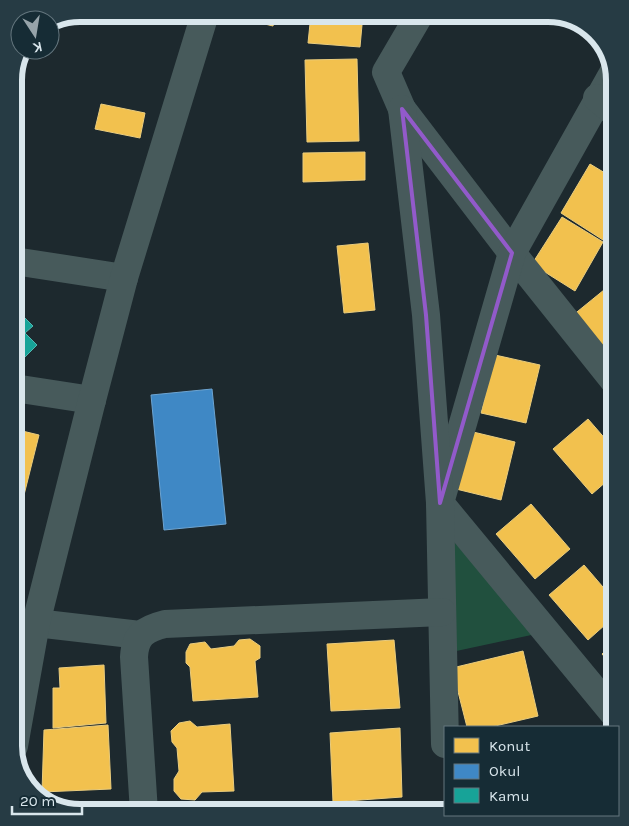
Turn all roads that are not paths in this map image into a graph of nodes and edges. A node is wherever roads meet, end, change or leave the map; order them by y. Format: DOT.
graph roads {
  1 [pos="202,23"];
  2 [pos="415,23"];
  3 [pos="606,106"];
  4 [pos="402,109"];
  5 [pos="512,253"];
  6 [pos="23,262"];
  7 [pos="124,278"];
  8 [pos="606,371"];
  9 [pos="23,389"];
  10 [pos="92,400"];
  11 [pos="440,503"];
  12 [pos="442,612"];
  13 [pos="36,623"];
  14 [pos="140,635"];
  15 [pos="22,702"];
  16 [pos="606,704"];
  17 [pos="445,726"];
  18 [pos="143,804"];
  1 -- 7 [label="street"];
  2 -- 4 [label="street"];
  3 -- 5 [label="street"];
  4 -- 5 [label="street"];
  4 -- 11 [label="street"];
  5 -- 8 [label="street"];
  5 -- 11 [label="street"];
  6 -- 7 [label="street"];
  7 -- 10 [label="street"];
  9 -- 10 [label="street"];
  10 -- 13 [label="street"];
  11 -- 12 [label="street"];
  11 -- 16 [label="street"];
  12 -- 14 [label="street"];
  12 -- 17 [label="street"];
  13 -- 14 [label="street"];
  13 -- 15 [label="street"];
  14 -- 18 [label="street"];
}
